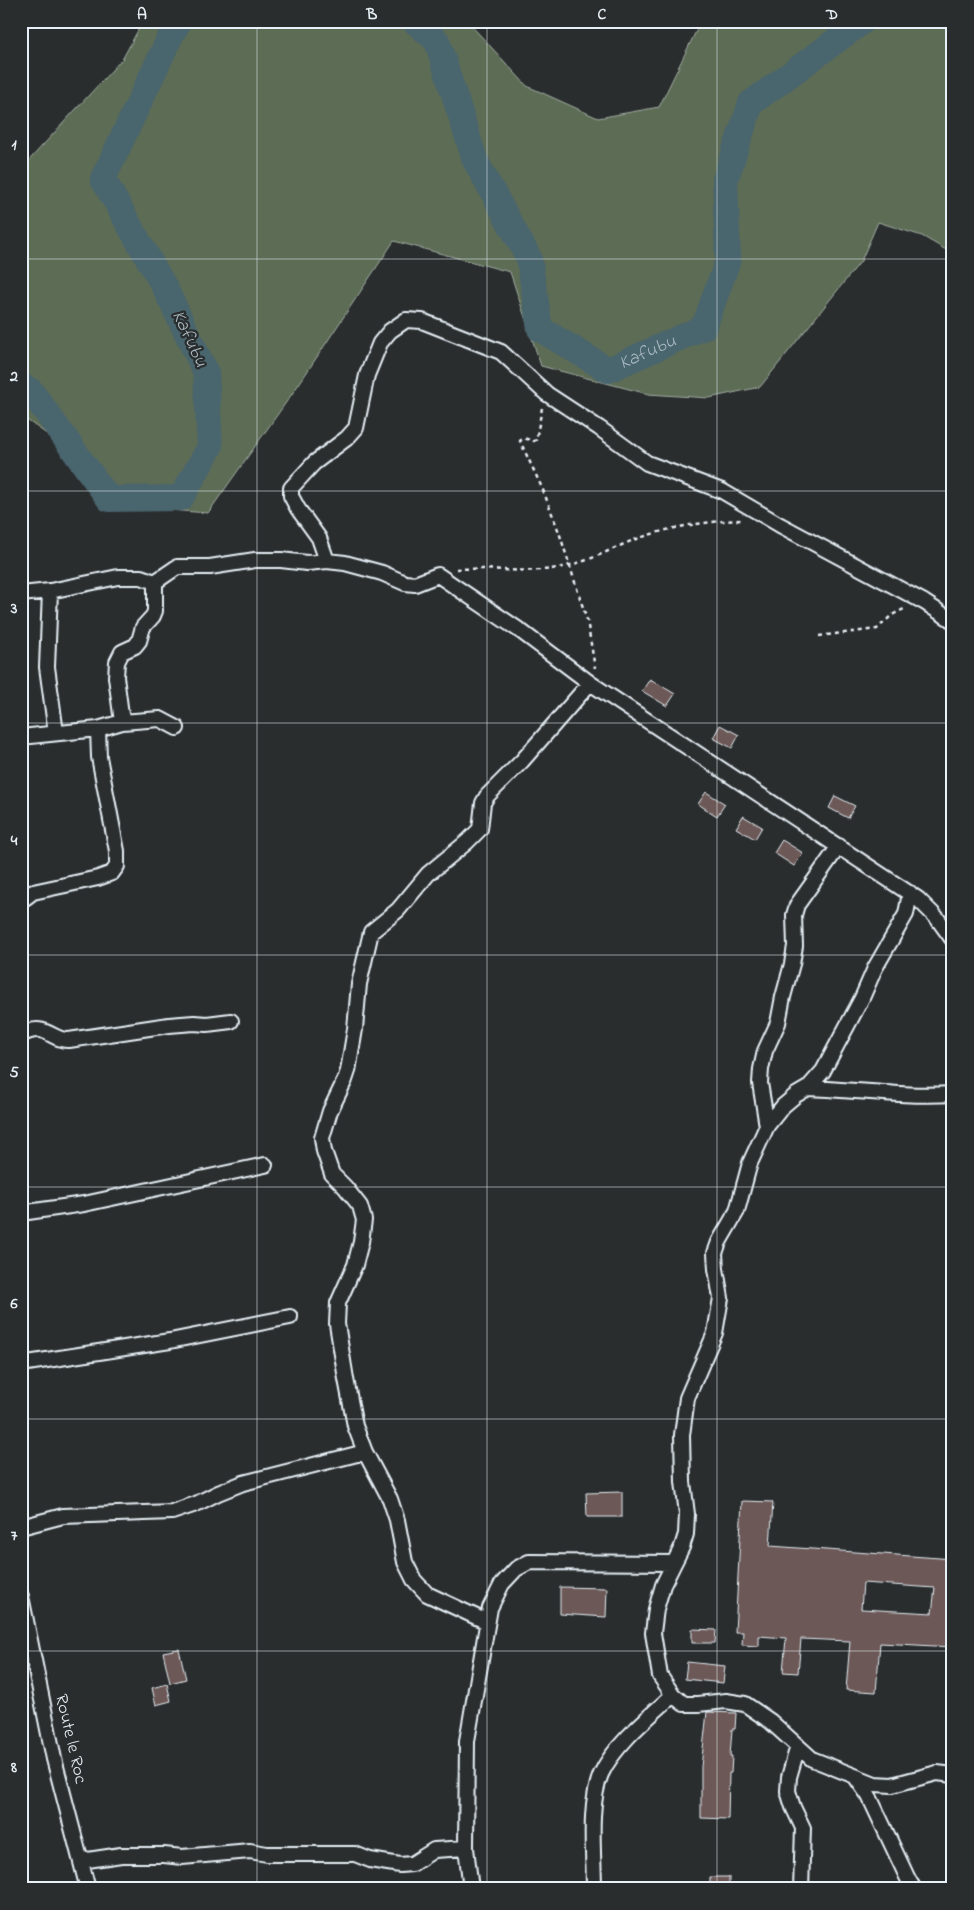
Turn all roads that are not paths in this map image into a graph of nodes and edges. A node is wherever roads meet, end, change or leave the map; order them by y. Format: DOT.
graph roads {
  1 [pos="327,561"];
  2 [pos="156,582"];
  3 [pos="50,591"];
  4 [pos="21,594"];
  5 [pos="953,621"];
  6 [pos="592,676"];
  7 [pos="122,722"];
  8 [pos="177,728"];
  9 [pos="98,729"];
  10 [pos="56,733"];
  11 [pos="21,737"];
  12 [pos="839,846"];
  13 [pos="910,893"];
  14 [pos="21,901"];
  15 [pos="953,940"];
  16 [pos="231,1021"];
  17 [pos="21,1035"];
  18 [pos="808,1088"];
  19 [pos="953,1094"];
  20 [pos="768,1126"];
  21 [pos="265,1165"];
  22 [pos="21,1213"];
  23 [pos="290,1317"];
  24 [pos="21,1364"];
  25 [pos="365,1452"];
  26 [pos="21,1527"];
  27 [pos="674,1563"];
  28 [pos="21,1596"];
  29 [pos="488,1622"];
  30 [pos="673,1695"];
  31 [pos="798,1746"];
  32 [pos="855,1775"];
  33 [pos="953,1775"];
  34 [pos="466,1848"];
  35 [pos="81,1861"];
  36 [pos="88,1889"];
  37 [pos="471,1889"];
  38 [pos="594,1889"];
  39 [pos="801,1889"];
  40 [pos="914,1889"];
  1 -- 2 [label="street"];
  1 -- 5 [label="street"];
  1 -- 6 [label="street"];
  2 -- 3 [label="street"];
  2 -- 7 [label="street"];
  3 -- 4 [label="street"];
  3 -- 10 [label="street"];
  6 -- 12 [label="street"];
  6 -- 25 [label="street"];
  7 -- 8 [label="street"];
  7 -- 9 [label="street"];
  9 -- 10 [label="street"];
  9 -- 14 [label="street"];
  10 -- 11 [label="street"];
  12 -- 13 [label="street"];
  12 -- 20 [label="street"];
  13 -- 15 [label="street"];
  13 -- 18 [label="street"];
  16 -- 17 [label="street"];
  18 -- 19 [label="street"];
  18 -- 20 [label="street"];
  20 -- 27 [label="street"];
  21 -- 22 [label="street"];
  23 -- 24 [label="street"];
  25 -- 26 [label="street"];
  25 -- 29 [label="street"];
  27 -- 29 [label="street"];
  27 -- 30 [label="street"];
  28 -- 35 [label="street, Route le Roc"];
  29 -- 34 [label="street"];
  30 -- 31 [label="street"];
  30 -- 38 [label="street"];
  31 -- 32 [label="street"];
  31 -- 39 [label="street"];
  32 -- 33 [label="street"];
  32 -- 40 [label="street"];
  34 -- 35 [label="street"];
  34 -- 37 [label="street"];
  35 -- 36 [label="street, Route le Roc"];
}
